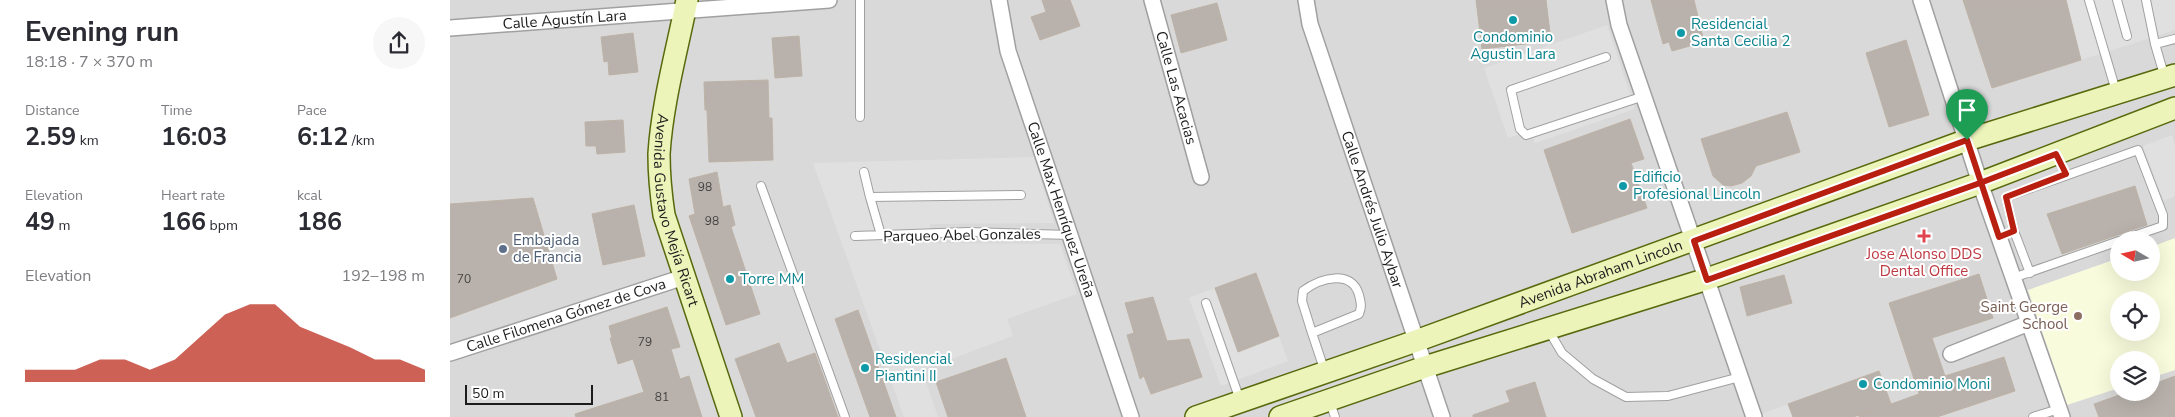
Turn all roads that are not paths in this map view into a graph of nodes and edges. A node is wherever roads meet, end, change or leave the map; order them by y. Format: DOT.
graph roads {
  1 [pos="829,0"];
  2 [pos="860,0"];
  3 [pos="1000,0"];
  4 [pos="1152,0"];
  5 [pos="1306,0"];
  6 [pos="1614,0"];
  7 [pos="1921,0"];
  8 [pos="2089,0"];
  9 [pos="2117,0"];
  10 [pos="2146,0"];
  11 [pos="686,5"];
  12 [pos="450,28"];
  13 [pos="2127,36"];
  14 [pos="2175,40"];
  15 [pos="2155,44"];
  16 [pos="1606,57"];
  17 [pos="2170,77"];
  18 [pos="2117,93"];
  19 [pos="1644,96"];
  20 [pos="2175,108"];
  21 [pos="860,117"];
  22 [pos="1967,140"];
  23 [pos="2061,164"];
  24 [pos="864,172"];
  25 [pos="1201,177"];
  26 [pos="1980,183"];
  27 [pos="761,186"];
  28 [pos="1021,195"];
  29 [pos="870,197"];
  30 [pos="2014,231"];
  31 [pos="2149,231"];
  32 [pos="881,235"];
  33 [pos="1070,235"];
  34 [pos="855,236"];
  35 [pos="1999,237"];
  36 [pos="1694,241"];
  37 [pos="2110,245"];
  38 [pos="2030,273"];
  39 [pos="684,277"];
  40 [pos="2013,278"];
  41 [pos="1707,280"];
  42 [pos="1206,303"];
  43 [pos="2029,323"];
  44 [pos="1548,329"];
  45 [pos="1312,333"];
  46 [pos="1416,341"];
  47 [pos="450,353"];
  48 [pos="1951,354"];
  49 [pos="1425,367"];
  50 [pos="1326,372"];
  51 [pos="1740,377"];
  52 [pos="1240,401"];
  53 [pos="1332,408"];
  54 [pos="2060,413"];
  55 [pos="731,417"];
  56 [pos="846,417"];
  57 [pos="1131,417"];
  58 [pos="1196,417"];
  59 [pos="1280,417"];
  60 [pos="1442,417"];
  61 [pos="1754,417"];
  62 [pos="2033,417"];
  1 -- 11 [label="street, Calle Agustín Lara"];
  2 -- 21 [label="lane"];
  3 -- 33 [label="street, Calle Max Henríquez Ureña"];
  4 -- 25 [label="street, Calle Las Acacias"];
  5 -- 46 [label="street, Calle Andrés Julio Aybar"];
  6 -- 19 [label="street"];
  7 -- 22 [label="street"];
  8 -- 18 [label="lane"];
  9 -- 13 [label="lane"];
  10 -- 15 [label="lane"];
  11 -- 12 [label="street, Calle Agustín Lara"];
  11 -- 39 [label="main road, Avenida Gustavo Mejía Ricart"];
  14 -- 15 [label="lane"];
  15 -- 17 [label="lane"];
  16 -- 19 [label="lane"];
  17 -- 18 [label="main road, Avenida Abraham Lincoln"];
  18 -- 22 [label="main road, Avenida Abraham Lincoln"];
  19 -- 36 [label="street"];
  20 -- 23 [label="main road"];
  22 -- 26 [label="street"];
  22 -- 36 [label="main road, Avenida Abraham Lincoln"];
  23 -- 26 [label="main road"];
  23 -- 30 [label="lane"];
  23 -- 31 [label="lane"];
  24 -- 29 [label="lane"];
  26 -- 35 [label="street"];
  26 -- 41 [label="main road"];
  27 -- 56 [label="lane"];
  28 -- 29 [label="lane"];
  29 -- 32 [label="lane"];
  30 -- 35 [label="lane"];
  30 -- 38 [label="lane"];
  32 -- 33 [label="lane, Parqueo Abel Gonzales"];
  32 -- 34 [label="lane, Parqueo Abel Gonzales"];
  33 -- 57 [label="street, Calle Max Henríquez Ureña"];
  35 -- 40 [label="street"];
  36 -- 41 [label="street"];
  36 -- 46 [label="main road, Avenida Abraham Lincoln"];
  37 -- 38 [label="lane"];
  38 -- 40 [label="lane"];
  39 -- 47 [label="street, Calle Filomena Gómez de Cova"];
  39 -- 55 [label="main road, Avenida Gustavo Mejía Ricart"];
  40 -- 43 [label="street"];
  41 -- 44 [label="main road"];
  41 -- 51 [label="street"];
  42 -- 52 [label="lane"];
  43 -- 48 [label="street"];
  43 -- 54 [label="street"];
  44 -- 49 [label="main road"];
  44 -- 51 [label="lane"];
  45 -- 45 [label="lane"];
  45 -- 50 [label="lane"];
  46 -- 49 [label="street, Calle Andrés Julio Aybar"];
  46 -- 50 [label="main road, Avenida Abraham Lincoln"];
  49 -- 53 [label="main road"];
  49 -- 60 [label="street, Calle Andrés Julio Aybar"];
  50 -- 52 [label="main road, Avenida Abraham Lincoln"];
  51 -- 61 [label="street"];
  52 -- 58 [label="main road, Avenida Abraham Lincoln"];
  53 -- 59 [label="main road"];
  54 -- 62 [label="lane"];
}
